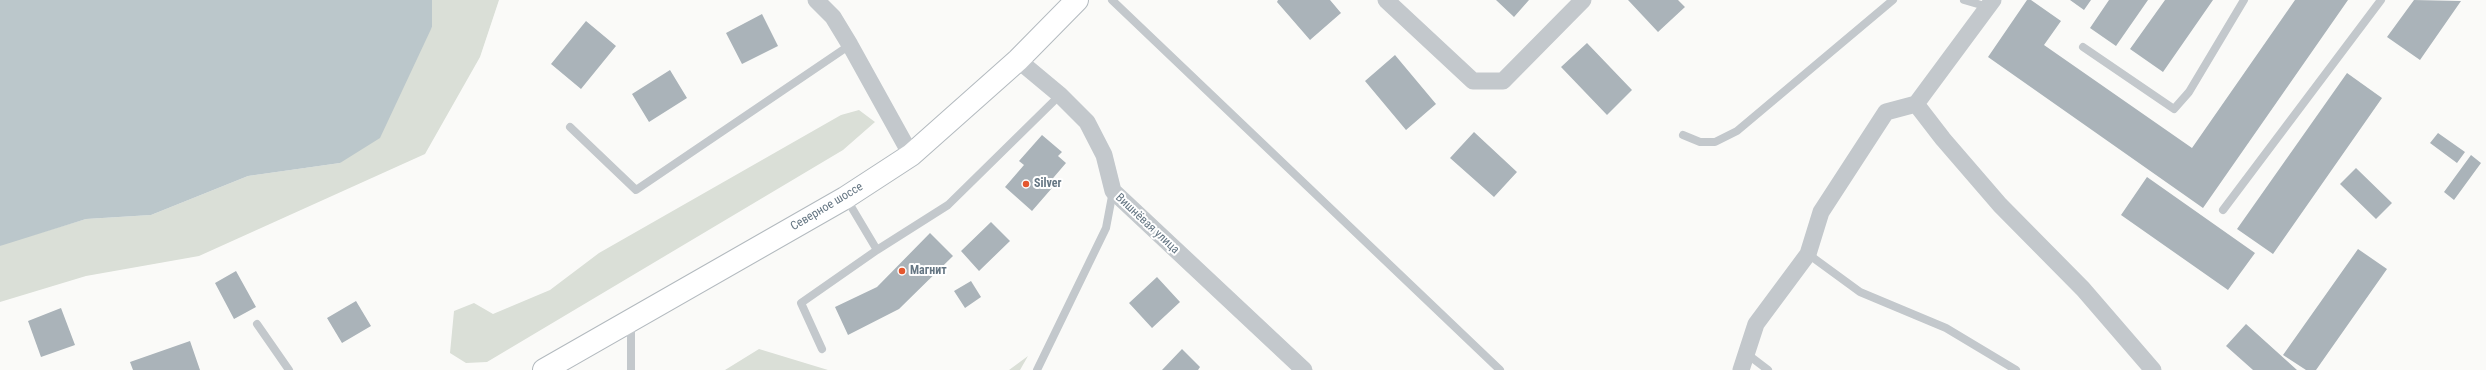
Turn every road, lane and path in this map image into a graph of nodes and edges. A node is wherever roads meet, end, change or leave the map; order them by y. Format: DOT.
graph roads {
  1 [pos="816,0"];
  2 [pos="1077,0"];
  3 [pos="1112,0"];
  4 [pos="1386,0"];
  5 [pos="1583,0"];
  6 [pos="1893,0"];
  7 [pos="1964,0"];
  8 [pos="2244,0"];
  9 [pos="2381,0"];
  10 [pos="1991,4"];
  11 [pos="850,45"];
  12 [pos="2083,47"];
  13 [pos="1018,60"];
  14 [pos="1060,95"];
  15 [pos="1916,104"];
  16 [pos="570,126"];
  17 [pos="1683,135"];
  18 [pos="911,155"];
  19 [pos="1113,191"];
  20 [pos="845,198"];
  21 [pos="2223,210"];
  22 [pos="877,250"];
  23 [pos="1808,254"];
  24 [pos="631,320"];
  25 [pos="257,324"];
  26 [pos="822,349"];
  27 [pos="1747,354"];
  28 [pos="289,370"];
  29 [pos="544,370"];
  30 [pos="632,370"];
  31 [pos="1037,370"];
  32 [pos="1304,370"];
  33 [pos="1500,370"];
  34 [pos="1741,370"];
  35 [pos="1768,370"];
  36 [pos="2016,370"];
  37 [pos="2153,370"];
  1 -- 11 [label="street"];
  2 -- 13 [label="main road, Северное шоссе"];
  3 -- 33 [label="lane"];
  4 -- 5 [label="street"];
  6 -- 17 [label="lane"];
  7 -- 10 [label="lane"];
  8 -- 12 [label="lane"];
  9 -- 21 [label="lane"];
  10 -- 15 [label="street"];
  11 -- 16 [label="lane"];
  11 -- 18 [label="street"];
  13 -- 14 [label="street, Вишнёвая улица"];
  13 -- 18 [label="main road, Северное шоссе"];
  14 -- 19 [label="street, Вишнёвая улица"];
  14 -- 22 [label="lane"];
  15 -- 23 [label="street"];
  15 -- 37 [label="street"];
  18 -- 20 [label="main road, Северное шоссе"];
  19 -- 31 [label="lane"];
  19 -- 32 [label="street, Вишнёвая улица"];
  20 -- 22 [label="lane"];
  20 -- 24 [label="main road, Северное шоссе"];
  22 -- 26 [label="lane"];
  23 -- 27 [label="street"];
  23 -- 36 [label="lane"];
  24 -- 29 [label="main road, Северное шоссе"];
  24 -- 30 [label="lane"];
  25 -- 28 [label="lane"];
  27 -- 34 [label="street"];
  27 -- 35 [label="lane"];
}
